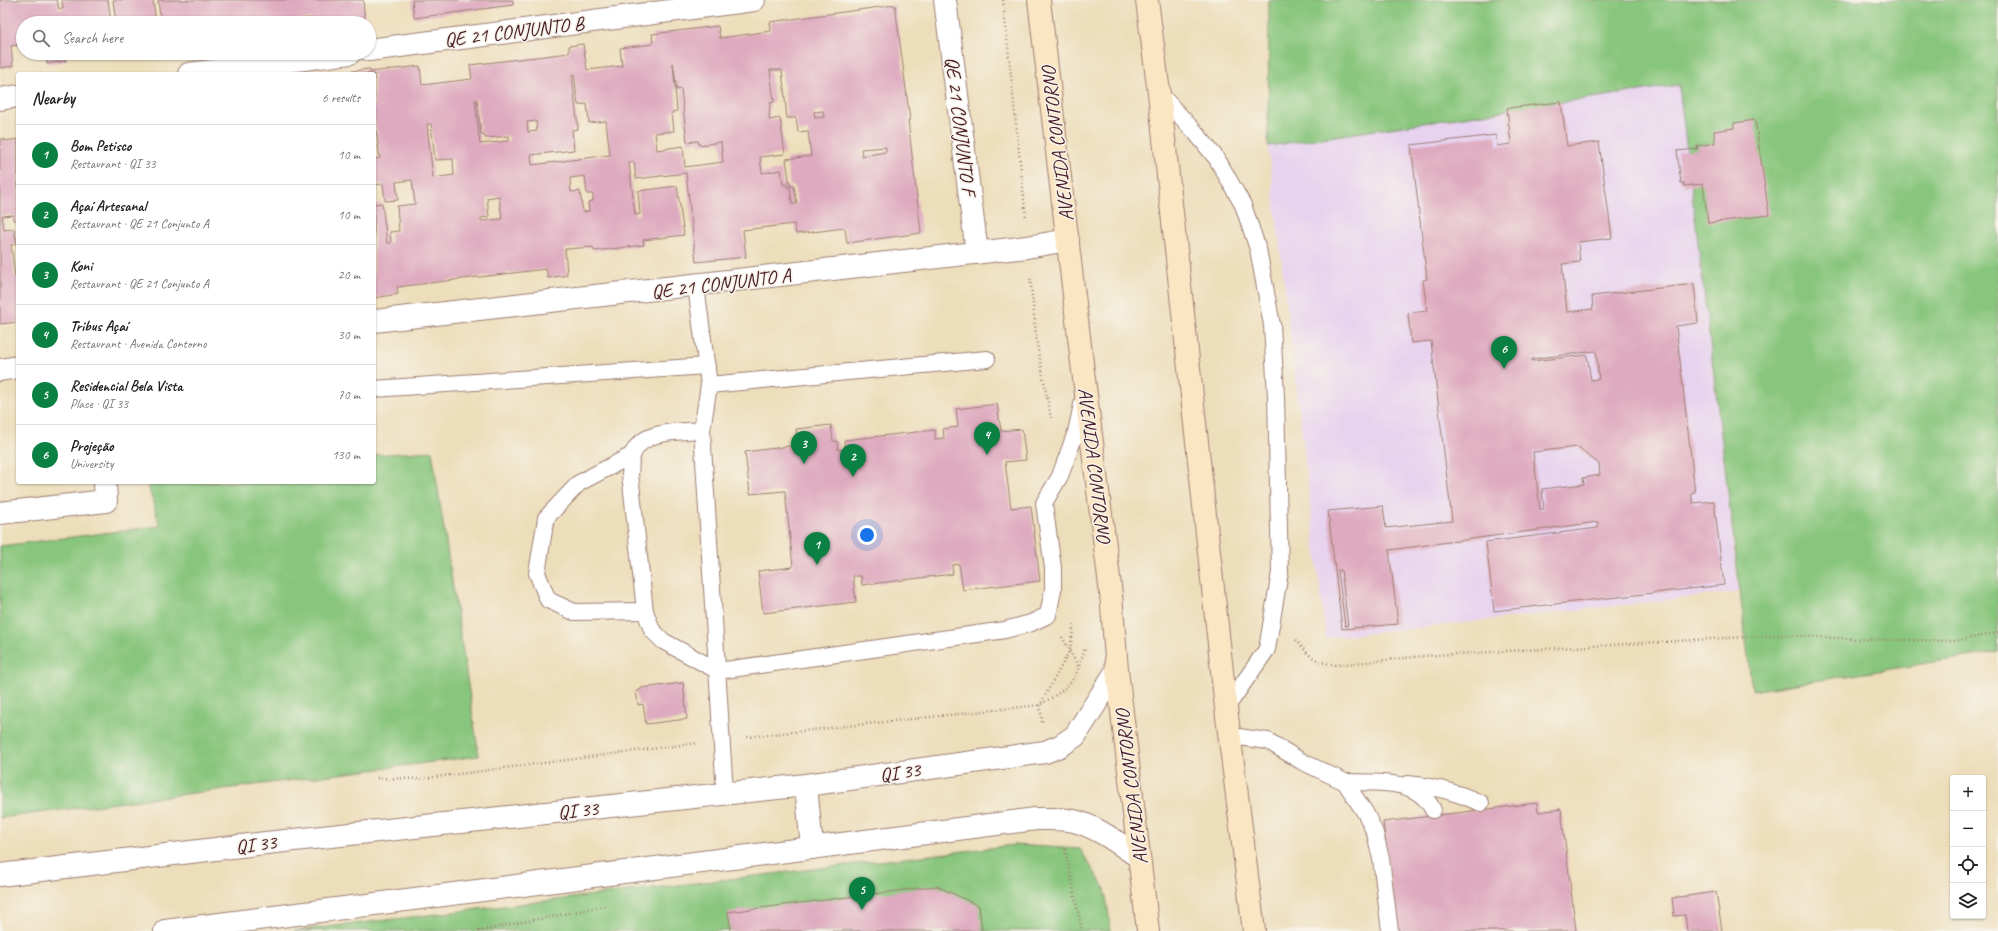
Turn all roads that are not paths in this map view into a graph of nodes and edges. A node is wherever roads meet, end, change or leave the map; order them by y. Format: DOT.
graph roads {
  1 [pos="754,0"];
  2 [pos="945,0"];
  3 [pos="1039,0"];
  4 [pos="1147,0"];
  5 [pos="376,49"];
  6 [pos="296,60"];
  7 [pos="204,72"];
  8 [pos="1159,93"];
  9 [pos="16,96"];
  10 [pos="0,99"];
  11 [pos="1068,240"];
  12 [pos="977,253"];
  13 [pos="696,286"];
  14 [pos="376,321"];
  15 [pos="987,359"];
  16 [pos="707,366"];
  17 [pos="16,367"];
  18 [pos="0,370"];
  19 [pos="1083,371"];
  20 [pos="709,385"];
  21 [pos="376,389"];
  22 [pos="702,430"];
  23 [pos="632,455"];
  24 [pos="105,484"];
  25 [pos="0,513"];
  26 [pos="645,611"];
  27 [pos="1117,670"];
  28 [pos="718,672"];
  29 [pos="1226,708"];
  30 [pos="1231,736"];
  31 [pos="1345,782"];
  32 [pos="1400,783"];
  33 [pos="806,785"];
  34 [pos="725,794"];
  35 [pos="1481,804"];
  36 [pos="1433,810"];
  37 [pos="812,848"];
  38 [pos="1139,857"];
  39 [pos="0,875"];
  40 [pos="165,931"];
  41 [pos="1148,931"];
  42 [pos="1254,931"];
  43 [pos="1390,931"];
  1 -- 5 [label="street, QE 21 CONJUNTO B"];
  2 -- 12 [label="street, QE 21 CONJUNTO F"];
  3 -- 11 [label="main road, AVENIDA CONTORNO"];
  4 -- 8 [label="main road"];
  6 -- 7 [label="street"];
  8 -- 29 [label="main road"];
  8 -- 29 [label="lane"];
  9 -- 10 [label="street"];
  11 -- 12 [label="street, QE 21 CONJUNTO A"];
  11 -- 19 [label="main road, AVENIDA CONTORNO"];
  12 -- 13 [label="street, QE 21 CONJUNTO A"];
  13 -- 14 [label="street, QE 21 CONJUNTO A"];
  13 -- 16 [label="lane"];
  15 -- 20 [label="lane"];
  16 -- 20 [label="lane"];
  16 -- 21 [label="lane"];
  17 -- 18 [label="street"];
  19 -- 27 [label="main road, AVENIDA CONTORNO"];
  19 -- 28 [label="lane"];
  20 -- 22 [label="lane"];
  22 -- 23 [label="lane"];
  22 -- 28 [label="lane"];
  23 -- 26 [label="lane"];
  23 -- 26 [label="lane"];
  24 -- 25 [label="street"];
  26 -- 28 [label="lane"];
  27 -- 33 [label="street, QI 33"];
  27 -- 38 [label="main road, AVENIDA CONTORNO"];
  28 -- 34 [label="lane"];
  29 -- 30 [label="main road"];
  30 -- 31 [label="lane"];
  30 -- 42 [label="main road"];
  31 -- 32 [label="lane"];
  31 -- 43 [label="lane"];
  32 -- 35 [label="lane"];
  32 -- 36 [label="lane"];
  33 -- 34 [label="street, QI 33"];
  33 -- 37 [label="street"];
  34 -- 39 [label="street, QI 33"];
  37 -- 38 [label="street"];
  37 -- 40 [label="street"];
  38 -- 41 [label="main road, AVENIDA CONTORNO"];
}
